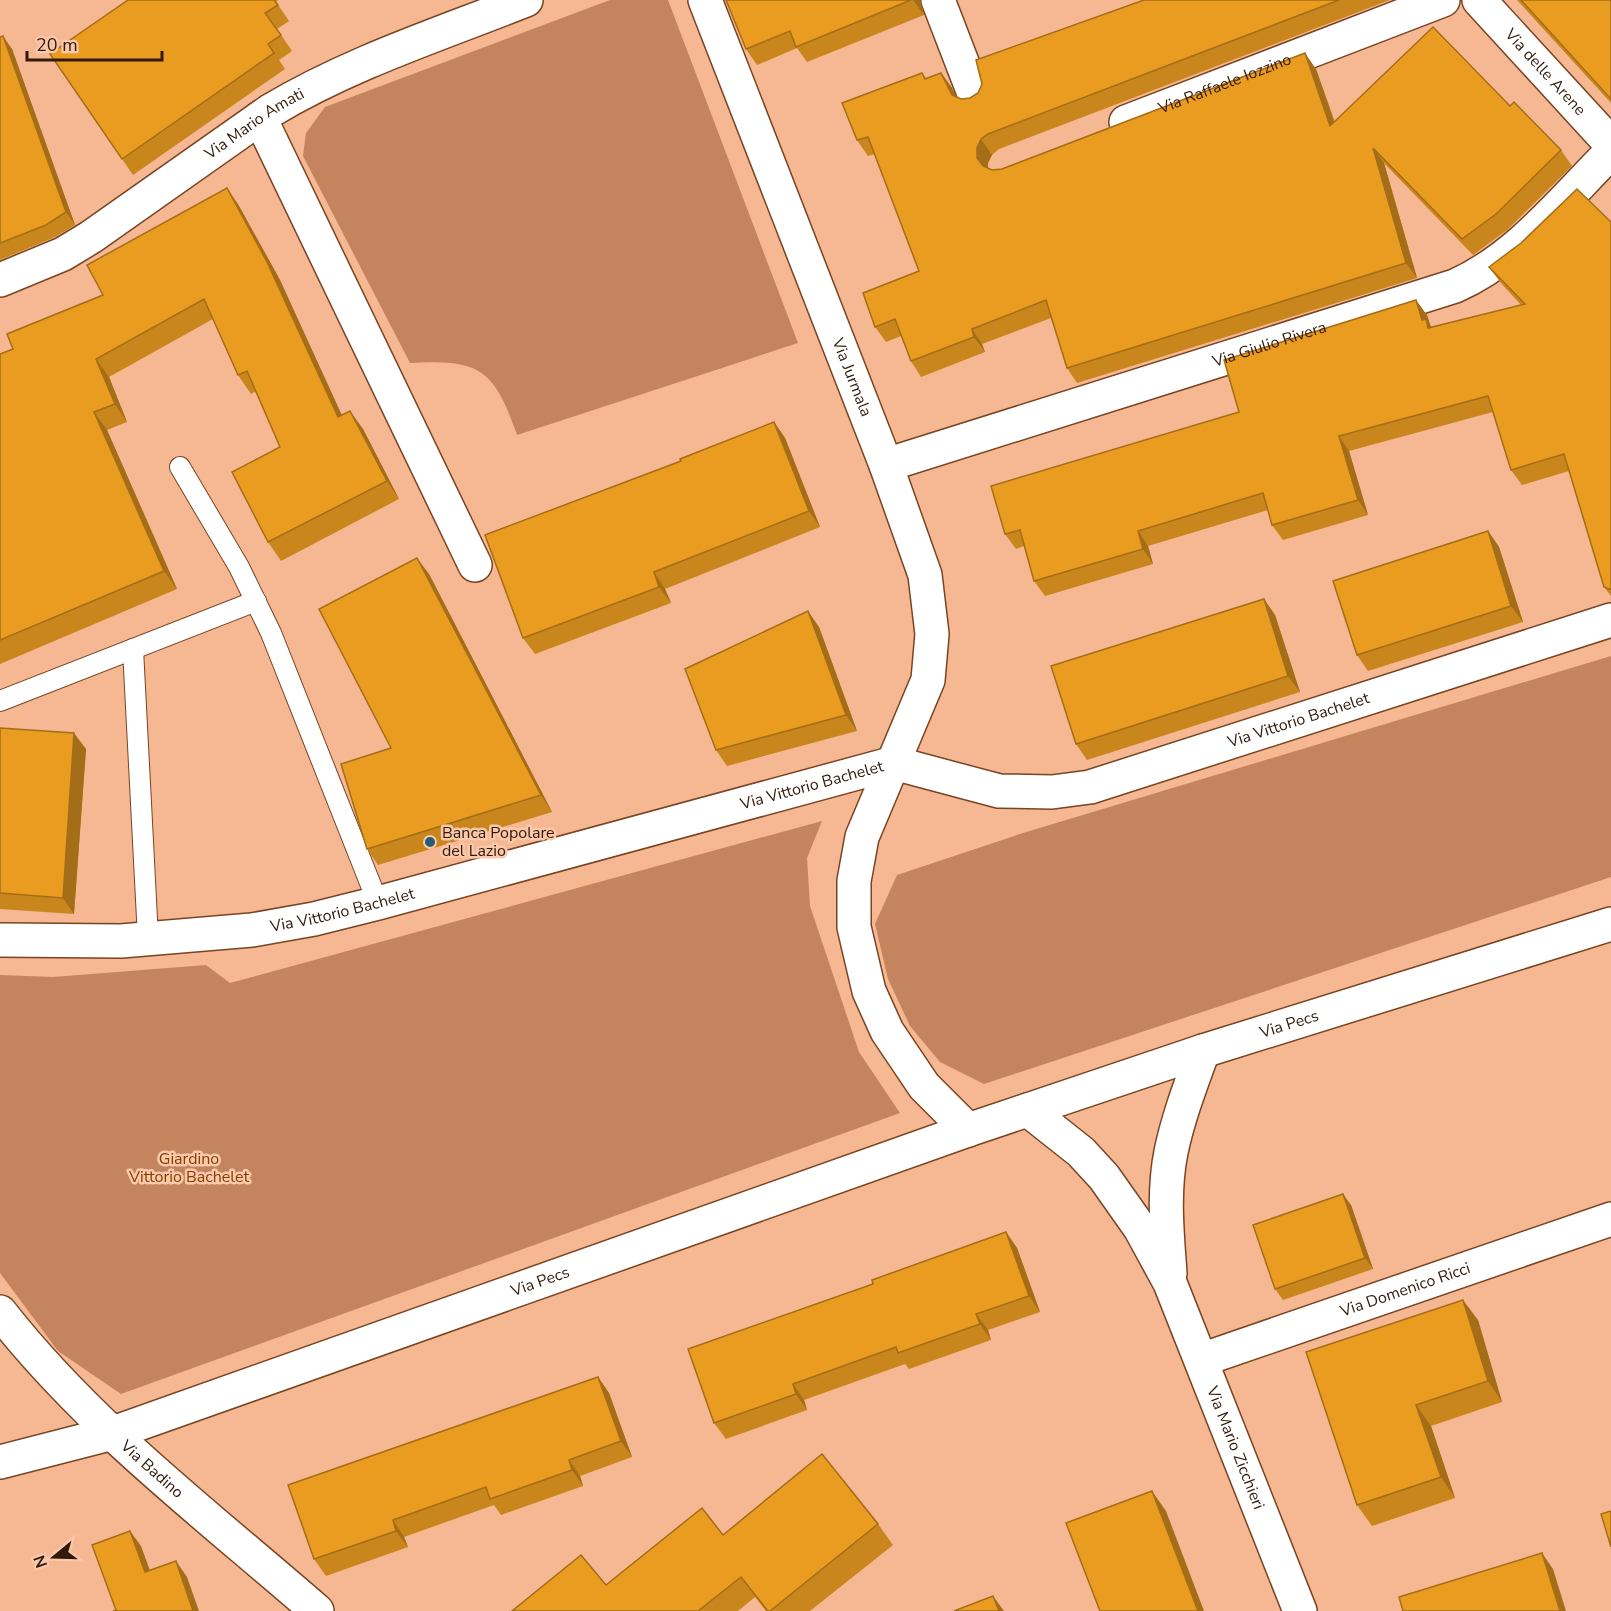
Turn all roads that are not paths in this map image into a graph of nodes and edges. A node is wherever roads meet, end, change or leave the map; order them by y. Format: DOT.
graph roads {
  1 [pos="526,0"];
  2 [pos="705,0"];
  3 [pos="938,0"];
  4 [pos="1443,0"];
  5 [pos="1479,0"];
  6 [pos="975,96"];
  7 [pos="260,118"];
  8 [pos="1094,134"];
  9 [pos="1611,144"];
  10 [pos="1611,152"];
  11 [pos="0,280"];
  12 [pos="886,465"];
  13 [pos="180,467"];
  14 [pos="475,565"];
  15 [pos="256,601"];
  16 [pos="1611,620"];
  17 [pos="133,649"];
  18 [pos="0,701"];
  19 [pos="894,763"];
  20 [pos="378,903"];
  21 [pos="1611,924"];
  22 [pos="148,938"];
  23 [pos="0,940"];
  24 [pos="1203,1051"];
  25 [pos="1028,1110"];
  26 [pos="968,1130"];
  27 [pos="1611,1219"];
  28 [pos="1170,1284"];
  29 [pos="0,1312"];
  30 [pos="1201,1360"];
  31 [pos="113,1433"];
  32 [pos="0,1462"];
  33 [pos="317,1611"];
  34 [pos="1300,1611"];
  1 -- 7 [label="street, Via Mario Amati"];
  2 -- 12 [label="street, Via Jurmala"];
  3 -- 6 [label="street"];
  4 -- 8 [label="street, Via Raffaele Iozzino"];
  5 -- 9 [label="street, Via delle Arene"];
  7 -- 11 [label="street, Via Mario Amati"];
  7 -- 14 [label="street"];
  10 -- 12 [label="street, Via Giulio Rivera"];
  12 -- 19 [label="street, Via Jurmala"];
  13 -- 15 [label="lane"];
  15 -- 17 [label="lane"];
  15 -- 20 [label="lane"];
  16 -- 19 [label="street, Via Vittorio Bachelet"];
  17 -- 18 [label="lane"];
  17 -- 22 [label="lane"];
  19 -- 20 [label="street, Via Vittorio Bachelet"];
  19 -- 26 [label="street"];
  20 -- 22 [label="street, Via Vittorio Bachelet"];
  21 -- 24 [label="street, Via Pecs"];
  22 -- 23 [label="street, Via Vittorio Bachelet"];
  24 -- 25 [label="street, Via Pecs"];
  24 -- 28 [label="street, Via Mario Zicchieri"];
  25 -- 26 [label="street, Via Pecs"];
  25 -- 28 [label="street, Via Mario Zicchieri"];
  26 -- 31 [label="street, Via Pecs"];
  27 -- 30 [label="street, Via Domenico Ricci"];
  28 -- 30 [label="street, Via Mario Zicchieri"];
  29 -- 31 [label="street, Via Badino"];
  30 -- 34 [label="street, Via Mario Zicchieri"];
  31 -- 32 [label="street, Via Pecs"];
  31 -- 33 [label="street, Via Badino"];
}
